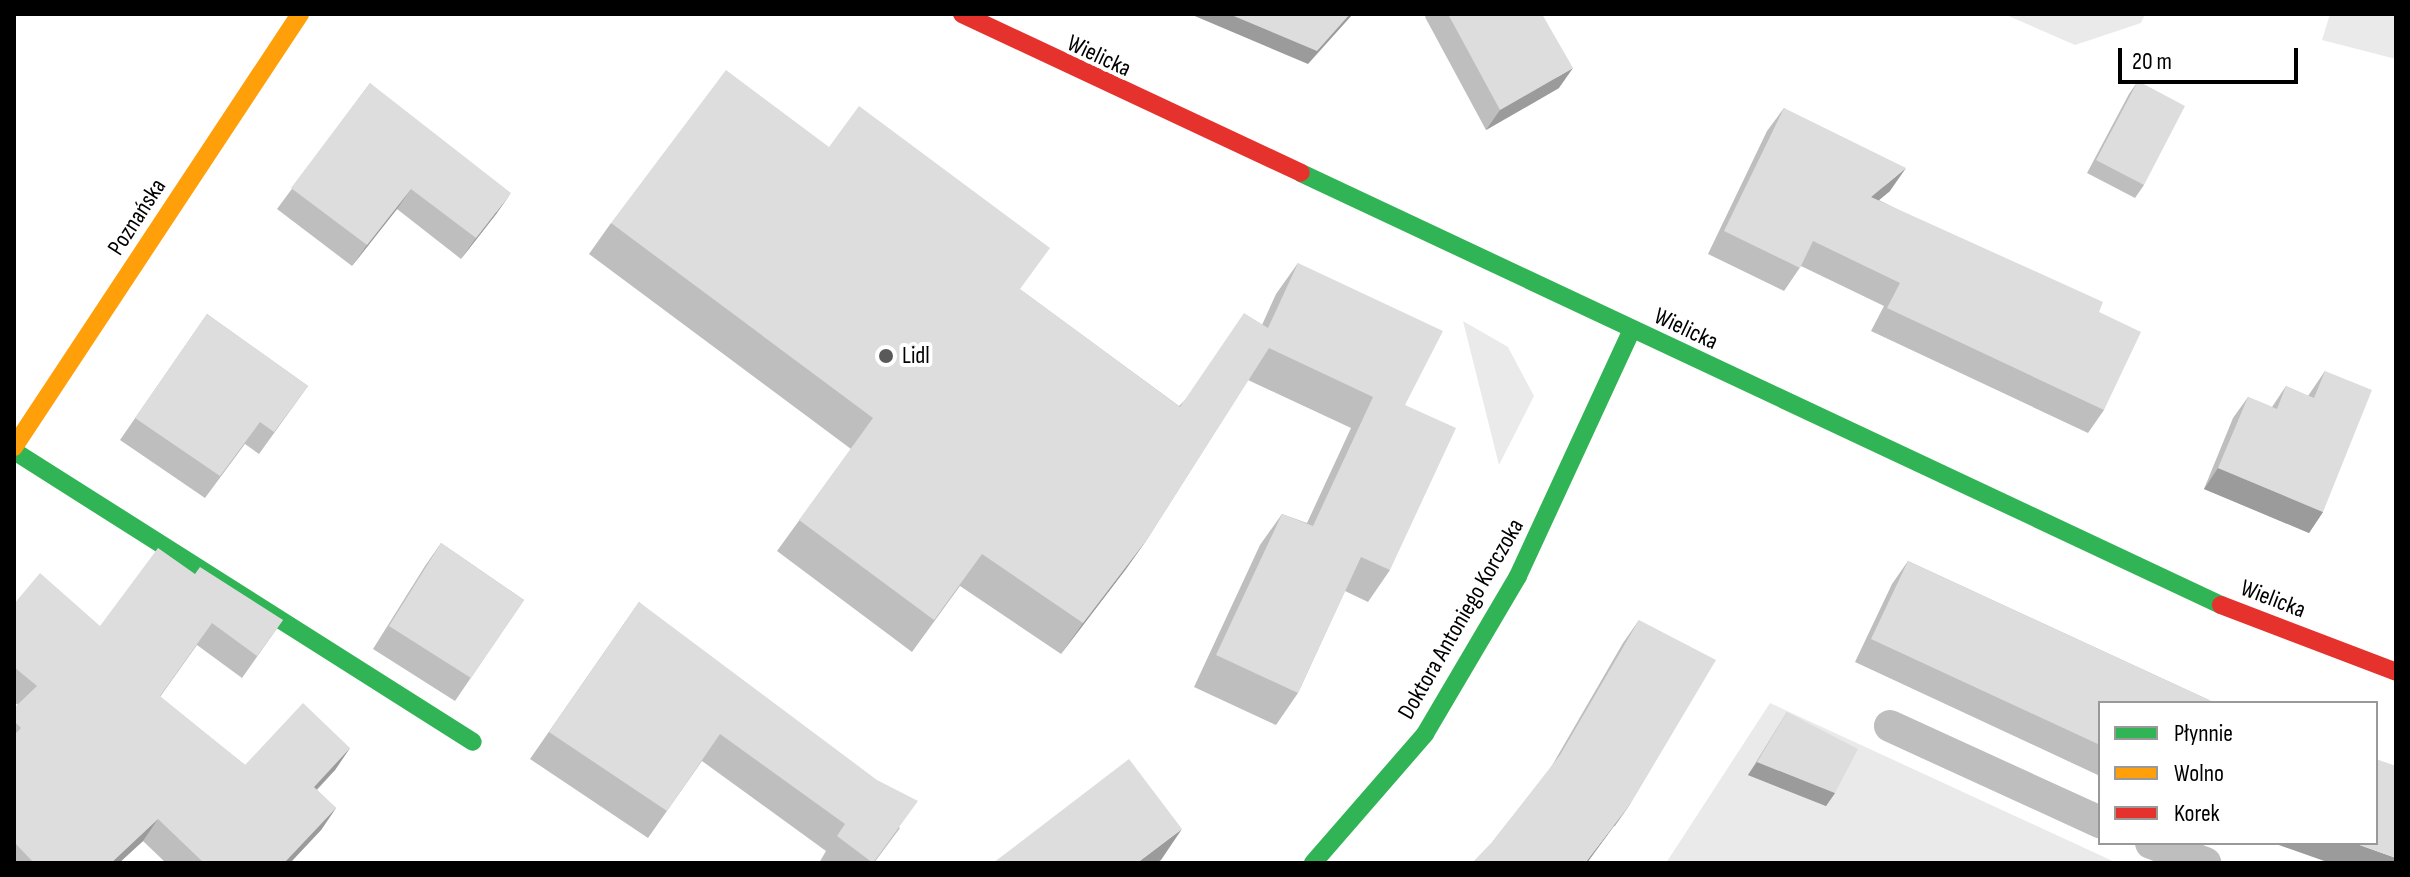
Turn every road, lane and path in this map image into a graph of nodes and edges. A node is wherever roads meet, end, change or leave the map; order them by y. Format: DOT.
graph roads {
  1 [pos="300,14"];
  2 [pos="962,14"];
  3 [pos="1631,331"];
  4 [pos="14,449"];
  5 [pos="2396,672"];
  6 [pos="1890,726"];
  7 [pos="473,742"];
  8 [pos="2098,821"];
  9 [pos="2156,845"];
  10 [pos="1313,863"];
  11 [pos="2205,863"];
  1 -- 4 [label="street, Poznańska"];
  2 -- 3 [label="street, Wielicka"];
  3 -- 5 [label="street, Wielicka"];
  3 -- 10 [label="street, Doktora Antoniego Korczoka"];
  4 -- 7 [label="street"];
  6 -- 8 [label="lane"];
  9 -- 11 [label="lane"];
}
